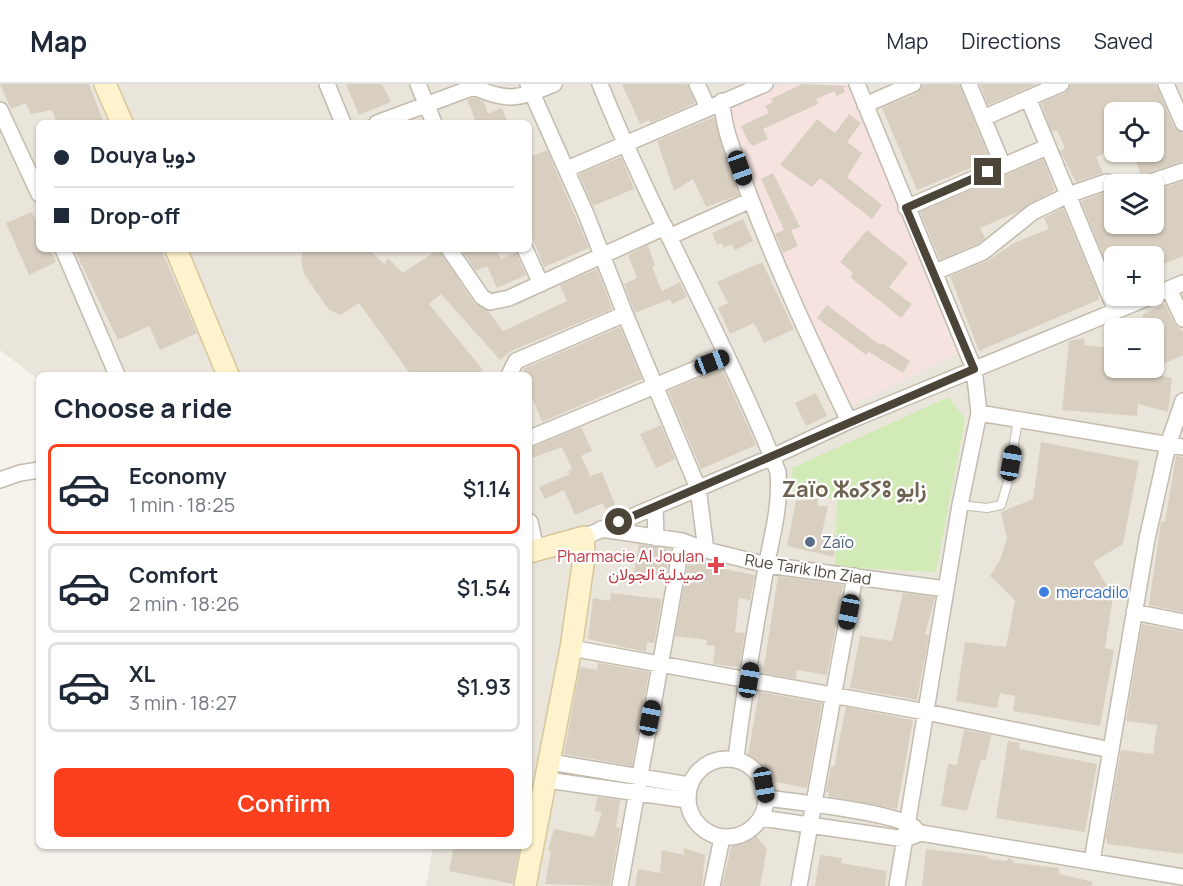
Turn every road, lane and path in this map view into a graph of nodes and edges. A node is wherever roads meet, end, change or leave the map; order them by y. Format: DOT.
graph roads {
  1 [pos="105,84"];
  2 [pos="327,84"];
  3 [pos="418,84"];
  4 [pos="554,84"];
  5 [pos="600,84"];
  6 [pos="697,84"];
  7 [pos="765,84"];
  8 [pos="857,84"];
  9 [pos="913,84"];
  10 [pos="969,84"];
  11 [pos="1061,84"];
  12 [pos="1166,84"];
  13 [pos="475,86"];
  14 [pos="530,89"];
  15 [pos="1028,98"];
  16 [pos="426,105"];
  17 [pos="715,105"];
  18 [pos="865,105"];
  19 [pos="0,110"];
  20 [pos="983,118"];
  21 [pos="121,120"];
  22 [pos="342,120"];
  23 [pos="385,120"];
  24 [pos="433,120"];
  25 [pos="1183,123"];
  26 [pos="626,142"];
  27 [pos="1047,147"];
  28 [pos="1003,166"];
  29 [pos="567,169"];
  30 [pos="1183,171"];
  31 [pos="1164,177"];
  32 [pos="1104,183"];
  33 [pos="36,187"];
  34 [pos="1068,195"];
  35 [pos="752,200"];
  36 [pos="906,208"];
  37 [pos="668,232"];
  38 [pos="64,252"];
  39 [pos="177,252"];
  40 [pos="450,252"];
  41 [pos="526,252"];
  42 [pos="603,255"];
  43 [pos="935,272"];
  44 [pos="541,284"];
  45 [pos="1176,286"];
  46 [pos="1128,306"];
  47 [pos="1116,311"];
  48 [pos="625,314"];
  49 [pos="1183,319"];
  50 [pos="727,356"];
  51 [pos="974,369"];
  52 [pos="116,372"];
  53 [pos="227,372"];
  54 [pos="510,372"];
  55 [pos="656,387"];
  56 [pos="1183,401"];
  57 [pos="979,413"];
  58 [pos="1018,420"];
  59 [pos="849,421"];
  60 [pos="532,437"];
  61 [pos="1175,446"];
  62 [pos="772,457"];
  63 [pos="36,470"];
  64 [pos="0,480"];
  65 [pos="698,488"];
  66 [pos="960,505"];
  67 [pos="655,507"];
  68 [pos="592,533"];
  69 [pos="656,538"];
  70 [pos="682,541"];
  71 [pos="706,550"];
  72 [pos="533,551"];
  73 [pos="767,565"];
  74 [pos="855,576"];
  75 [pos="946,589"];
  76 [pos="1134,612"];
  77 [pos="1183,622"];
  78 [pos="572,648"];
  79 [pos="660,664"];
  80 [pos="749,680"];
  81 [pos="833,695"];
  82 [pos="926,712"];
  83 [pos="1111,750"];
  84 [pos="736,759"];
  85 [pos="548,771"];
  86 [pos="639,785"];
  87 [pos="688,793"];
  88 [pos="766,798"];
  89 [pos="813,804"];
  90 [pos="761,818"];
  91 [pos="907,821"];
  92 [pos="810,824"];
  93 [pos="921,833"];
  94 [pos="722,838"];
  95 [pos="905,839"];
  96 [pos="1092,861"];
  97 [pos="1178,880"];
  98 [pos="525,886"];
  99 [pos="620,886"];
  100 [pos="712,886"];
  101 [pos="799,886"];
  102 [pos="897,886"];
  1 -- 21 [label="street"];
  2 -- 22 [label="street"];
  3 -- 16 [label="street"];
  4 -- 14 [label="street"];
  5 -- 26 [label="street"];
  6 -- 17 [label="street"];
  7 -- 17 [label="street"];
  8 -- 18 [label="street"];
  9 -- 18 [label="street"];
  10 -- 20 [label="street"];
  11 -- 15 [label="street"];
  12 -- 25 [label="street"];
  13 -- 14 [label="street"];
  13 -- 16 [label="street"];
  14 -- 29 [label="street"];
  15 -- 20 [label="street"];
  15 -- 27 [label="street"];
  16 -- 23 [label="street"];
  16 -- 24 [label="street"];
  17 -- 26 [label="street"];
  17 -- 35 [label="street"];
  18 -- 36 [label="street"];
  19 -- 33 [label="street"];
  20 -- 28 [label="street"];
  26 -- 29 [label="street"];
  26 -- 37 [label="street"];
  27 -- 28 [label="street"];
  27 -- 34 [label="street"];
  28 -- 36 [label="street"];
  29 -- 42 [label="street"];
  30 -- 31 [label="street"];
  32 -- 34 [label="street"];
  34 -- 43 [label="street"];
  34 -- 47 [label="street"];
  35 -- 37 [label="street"];
  35 -- 59 [label="street"];
  36 -- 43 [label="street"];
  37 -- 42 [label="street"];
  37 -- 50 [label="street"];
  38 -- 52 [label="street"];
  39 -- 53 [label="street"];
  40 -- 44 [label="street"];
  41 -- 44 [label="street"];
  42 -- 44 [label="street"];
  42 -- 48 [label="street"];
  43 -- 51 [label="street"];
  45 -- 49 [label="street"];
  46 -- 47 [label="street"];
  47 -- 51 [label="street"];
  48 -- 54 [label="street"];
  48 -- 55 [label="street"];
  50 -- 55 [label="street"];
  50 -- 62 [label="street"];
  51 -- 57 [label="street"];
  51 -- 59 [label="street"];
  55 -- 60 [label="street"];
  55 -- 65 [label="street"];
  56 -- 61 [label="street"];
  57 -- 58 [label="street"];
  57 -- 66 [label="street"];
  58 -- 61 [label="street"];
  58 -- 66 [label="lane"];
  59 -- 62 [label="street"];
  61 -- 76 [label="street"];
  62 -- 65 [label="street"];
  62 -- 73 [label="street"];
  63 -- 64 [label="street"];
  65 -- 67 [label="street"];
  65 -- 71 [label="street"];
  66 -- 75 [label="street"];
  67 -- 68 [label="street"];
  67 -- 69 [label="street"];
  68 -- 69 [label="street, Rue Tarik Ibn Ziad"];
  68 -- 72 [label="street"];
  68 -- 78 [label="street"];
  69 -- 70 [label="street, Rue Tarik Ibn Ziad"];
  70 -- 71 [label="street, Rue Tarik Ibn Ziad"];
  70 -- 79 [label="street"];
  71 -- 73 [label="street, Rue Tarik Ibn Ziad"];
  73 -- 74 [label="street, Rue Tarik Ibn Ziad"];
  73 -- 80 [label="street"];
  74 -- 75 [label="street, Rue Tarik Ibn Ziad"];
  74 -- 81 [label="street"];
  75 -- 82 [label="street"];
  76 -- 77 [label="street"];
  76 -- 83 [label="street"];
  78 -- 79 [label="street"];
  78 -- 85 [label="street"];
  79 -- 80 [label="street"];
  79 -- 86 [label="street"];
  80 -- 81 [label="street"];
  80 -- 84 [label="street"];
  81 -- 82 [label="street"];
  81 -- 89 [label="street"];
  82 -- 83 [label="street"];
  82 -- 91 [label="street"];
  83 -- 96 [label="street"];
  84 -- 87 [label="street"];
  84 -- 88 [label="street"];
  85 -- 86 [label="street"];
  85 -- 98 [label="street"];
  86 -- 87 [label="street"];
  86 -- 99 [label="street"];
  87 -- 94 [label="street"];
  88 -- 89 [label="street"];
  88 -- 90 [label="street"];
  89 -- 91 [label="street"];
  89 -- 92 [label="street"];
  90 -- 92 [label="street"];
  90 -- 94 [label="street"];
  91 -- 93 [label="street"];
  91 -- 95 [label="street"];
  92 -- 95 [label="street"];
  92 -- 101 [label="street"];
  93 -- 95 [label="street"];
  93 -- 96 [label="street"];
  94 -- 100 [label="street"];
  95 -- 102 [label="street"];
  96 -- 97 [label="street"];
}
